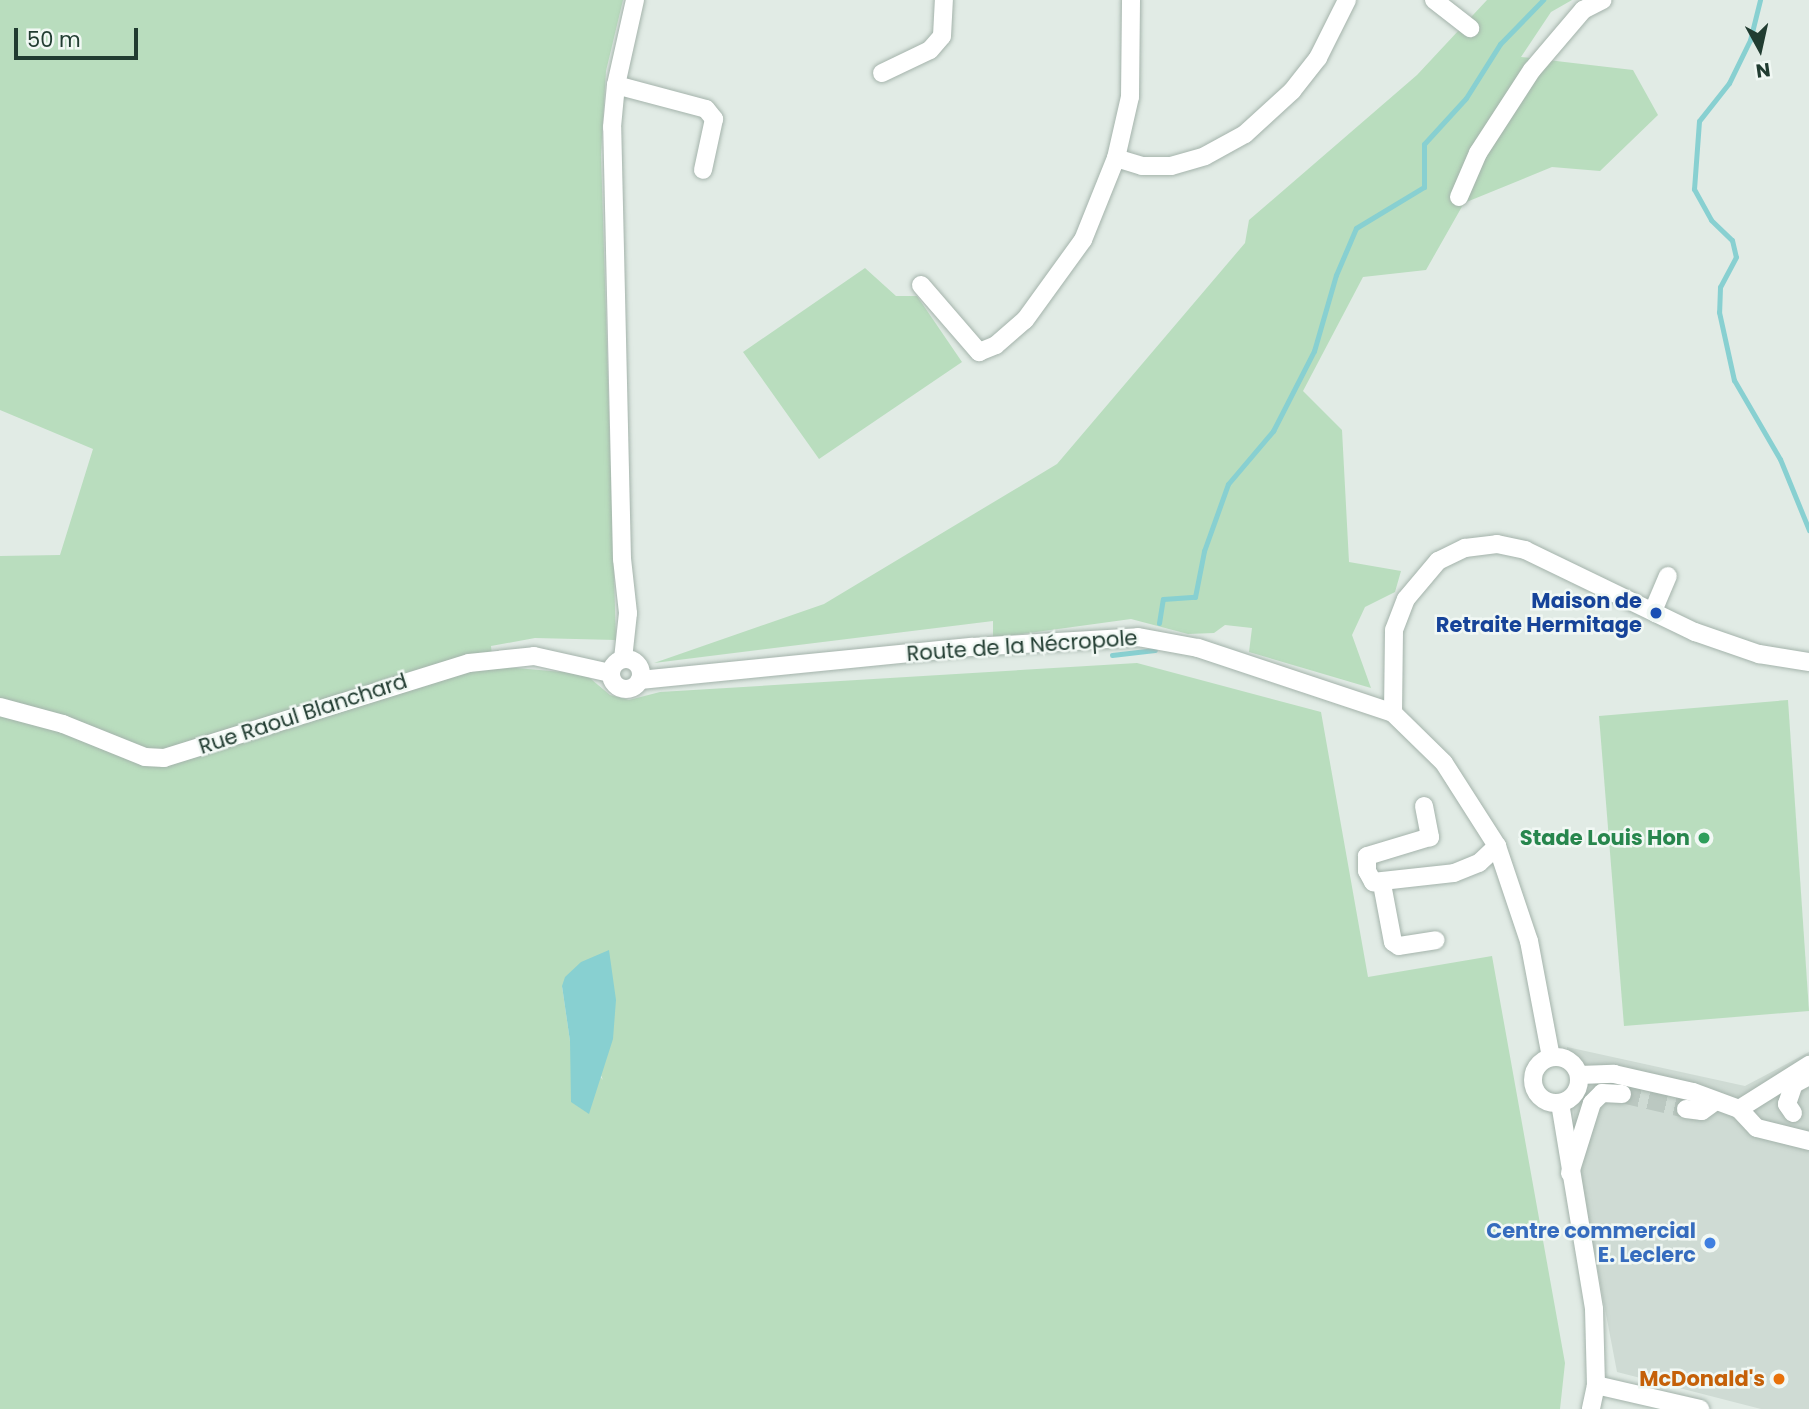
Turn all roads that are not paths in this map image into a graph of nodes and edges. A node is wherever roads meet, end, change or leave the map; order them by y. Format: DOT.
graph roads {
  1 [pos="635,0"];
  2 [pos="944,0"];
  3 [pos="1131,0"];
  4 [pos="1348,0"];
  5 [pos="1434,0"];
  6 [pos="1603,0"];
  7 [pos="1470,28"];
  8 [pos="882,73"];
  9 [pos="616,85"];
  10 [pos="1116,158"];
  11 [pos="703,170"];
  12 [pos="1459,197"];
  13 [pos="922,285"];
  14 [pos="1668,576"];
  15 [pos="1653,611"];
  16 [pos="623,659"];
  17 [pos="1809,662"];
  18 [pos="610,673"];
  19 [pos="640,680"];
  20 [pos="0,707"];
  21 [pos="1393,713"];
  22 [pos="1424,806"];
  23 [pos="1497,846"];
  24 [pos="1382,884"];
  25 [pos="1436,940"];
  26 [pos="1551,1057"];
  27 [pos="1809,1065"];
  28 [pos="1580,1075"];
  29 [pos="1809,1076"];
  30 [pos="1622,1094"];
  31 [pos="1716,1101"];
  32 [pos="1560,1103"];
  33 [pos="1686,1109"];
  34 [pos="1738,1109"];
  35 [pos="1793,1113"];
  36 [pos="1809,1141"];
  37 [pos="1570,1173"];
  38 [pos="1596,1385"];
  39 [pos="1591,1409"];
  40 [pos="1700,1409"];
  1 -- 9 [label="street"];
  2 -- 8 [label="street"];
  3 -- 10 [label="street"];
  4 -- 10 [label="street"];
  5 -- 7 [label="street"];
  6 -- 12 [label="street"];
  9 -- 11 [label="street"];
  9 -- 16 [label="street"];
  10 -- 13 [label="street"];
  14 -- 15 [label="street"];
  15 -- 17 [label="street"];
  15 -- 21 [label="street"];
  16 -- 18 [label="street"];
  16 -- 19 [label="street"];
  18 -- 19 [label="street"];
  18 -- 20 [label="street, Rue Raoul Blanchard"];
  19 -- 21 [label="street, Route de la Nécropole"];
  21 -- 23 [label="street"];
  22 -- 24 [label="street"];
  23 -- 24 [label="street"];
  23 -- 26 [label="street"];
  24 -- 25 [label="street"];
  26 -- 28 [label="street"];
  26 -- 32 [label="street"];
  27 -- 34 [label="street"];
  28 -- 31 [label="street"];
  28 -- 32 [label="street"];
  29 -- 35 [label="street"];
  30 -- 37 [label="street"];
  31 -- 33 [label="street"];
  31 -- 34 [label="street"];
  32 -- 37 [label="street"];
  34 -- 36 [label="street"];
  37 -- 38 [label="street"];
  38 -- 39 [label="street"];
  38 -- 40 [label="street"];
}
